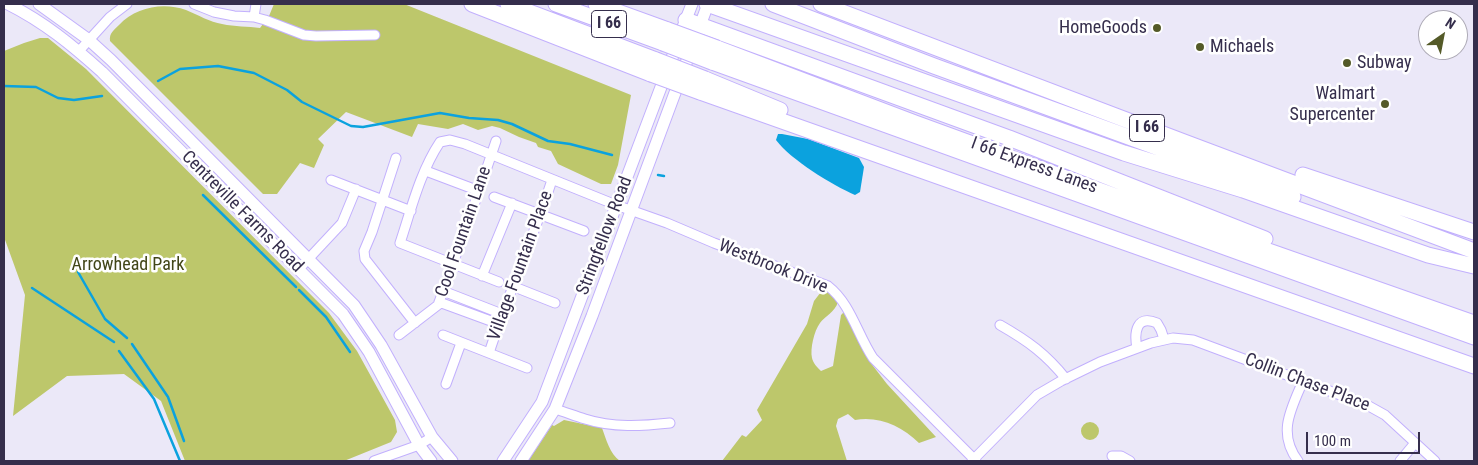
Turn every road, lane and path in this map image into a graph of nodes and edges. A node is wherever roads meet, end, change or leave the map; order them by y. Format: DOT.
graph roads {
  1 [pos="8,4"];
  2 [pos="39,4"];
  3 [pos="127,4"];
  4 [pos="194,4"];
  5 [pos="256,4"];
  6 [pos="472,4"];
  7 [pos="508,4"];
  8 [pos="556,4"];
  9 [pos="596,4"];
  10 [pos="692,4"];
  11 [pos="707,4"];
  12 [pos="773,4"];
  13 [pos="821,4"];
  14 [pos="254,17"];
  15 [pos="693,23"];
  16 [pos="375,35"];
  17 [pos="665,37"];
  18 [pos="89,40"];
  19 [pos="79,51"];
  20 [pos="714,55"];
  21 [pos="654,67"];
  22 [pos="496,141"];
  23 [pos="1184,142"];
  24 [pos="490,154"];
  25 [pos="396,158"];
  26 [pos="426,171"];
  27 [pos="331,180"];
  28 [pos="552,180"];
  29 [pos="356,189"];
  30 [pos="479,192"];
  31 [pos="494,196"];
  32 [pos="382,200"];
  33 [pos="512,203"];
  34 [pos="616,205"];
  35 [pos="631,210"];
  36 [pos="411,211"];
  37 [pos="541,214"];
  38 [pos="584,231"];
  39 [pos="1474,232"];
  40 [pos="1474,251"];
  41 [pos="309,259"];
  42 [pos="452,264"];
  43 [pos="1474,266"];
  44 [pos="299,269"];
  45 [pos="1331,272"];
  46 [pos="482,276"];
  47 [pos="499,282"];
  48 [pos="512,286"];
  49 [pos="442,291"];
  50 [pos="439,302"];
  51 [pos="555,304"];
  52 [pos="502,314"];
  53 [pos="415,322"];
  54 [pos="1474,323"];
  55 [pos="498,324"];
  56 [pos="1000,325"];
  57 [pos="400,335"];
  58 [pos="442,335"];
  59 [pos="1474,337"];
  60 [pos="1164,339"];
  61 [pos="461,343"];
  62 [pos="1137,348"];
  63 [pos="489,353"];
  64 [pos="1474,366"];
  65 [pos="527,368"];
  66 [pos="1066,378"];
  67 [pos="1303,381"];
  68 [pos="446,384"];
  69 [pos="556,409"];
  70 [pos="670,423"];
  71 [pos="432,437"];
  72 [pos="1415,444"];
  73 [pos="419,445"];
  74 [pos="1112,456"];
  75 [pos="374,461"];
  76 [pos="431,461"];
  77 [pos="452,461"];
  78 [pos="503,461"];
  79 [pos="521,461"];
  80 [pos="974,461"];
  81 [pos="1130,461"];
  82 [pos="1298,461"];
  83 [pos="1400,461"];
  84 [pos="1435,461"];
  1 -- 19 [label="street, Centreville Farms Road"];
  2 -- 18 [label="street, Centreville Farms Road"];
  3 -- 18 [label="street"];
  4 -- 14 [label="street"];
  5 -- 14 [label="street"];
  6 -- 21 [label="highway"];
  7 -- 21 [label="highway"];
  8 -- 17 [label="highway, I 66"];
  9 -- 17 [label="highway"];
  10 -- 15 [label="street, Stringfellow Road"];
  11 -- 15 [label="street, Stringfellow Road"];
  11 -- 43 [label="highway"];
  12 -- 43 [label="highway"];
  13 -- 23 [label="highway, I 66"];
  14 -- 16 [label="street"];
  15 -- 34 [label="street, Stringfellow Road"];
  15 -- 35 [label="street, Stringfellow Road"];
  15 -- 45 [label="highway"];
  17 -- 20 [label="highway, I 66, bridge"];
  18 -- 19 [label="street"];
  18 -- 41 [label="street, Centreville Farms Road"];
  19 -- 44 [label="street, Centreville Farms Road"];
  20 -- 45 [label="highway, I 66 Express Lanes"];
  20 -- 59 [label="highway, I 66"];
  21 -- 64 [label="highway, bridge"];
  22 -- 24 [label="street, Cool Fountain Lane"];
  23 -- 39 [label="highway"];
  23 -- 40 [label="highway, I 66"];
  24 -- 26 [label="street, Westbrook Drive"];
  24 -- 28 [label="street, Westbrook Drive"];
  24 -- 30 [label="street, Cool Fountain Lane"];
  25 -- 32 [label="street"];
  26 -- 30 [label="street"];
  26 -- 36 [label="street"];
  27 -- 29 [label="street"];
  28 -- 34 [label="street, Westbrook Drive"];
  28 -- 37 [label="street, Village Fountain Place"];
  29 -- 32 [label="street"];
  29 -- 41 [label="street"];
  30 -- 42 [label="street, Cool Fountain Lane"];
  31 -- 33 [label="street"];
  32 -- 36 [label="street"];
  32 -- 53 [label="street"];
  33 -- 37 [label="street"];
  33 -- 46 [label="street"];
  34 -- 35 [label="street, Westbrook Drive"];
  34 -- 78 [label="street, Stringfellow Road"];
  35 -- 69 [label="street, Stringfellow Road"];
  35 -- 80 [label="street, Westbrook Drive"];
  36 -- 42 [label="street"];
  37 -- 38 [label="street"];
  37 -- 48 [label="street, Village Fountain Place"];
  41 -- 44 [label="street"];
  41 -- 71 [label="street, Centreville Farms Road"];
  42 -- 46 [label="street"];
  42 -- 49 [label="street, Cool Fountain Lane"];
  44 -- 73 [label="street, Centreville Farms Road"];
  45 -- 54 [label="highway, I 66 Express Lanes"];
  46 -- 47 [label="street"];
  48 -- 51 [label="street"];
  48 -- 52 [label="street, Village Fountain Place"];
  49 -- 50 [label="street, Cool Fountain Lane"];
  49 -- 52 [label="street"];
  50 -- 53 [label="street, Cool Fountain Lane"];
  50 -- 55 [label="street"];
  52 -- 55 [label="street, Village Fountain Place"];
  53 -- 57 [label="street, Cool Fountain Lane"];
  55 -- 63 [label="street, Village Fountain Place"];
  56 -- 66 [label="street"];
  58 -- 61 [label="street, Village Fountain Place"];
  60 -- 62 [label="street, Collin Chase Place"];
  60 -- 62 [label="street"];
  60 -- 67 [label="street, Collin Chase Place"];
  61 -- 63 [label="street, Village Fountain Place"];
  61 -- 68 [label="street, Village Fountain Place"];
  62 -- 66 [label="street, Collin Chase Place"];
  63 -- 65 [label="street, Village Fountain Place"];
  66 -- 80 [label="street, Collin Chase Place"];
  67 -- 72 [label="street, Collin Chase Place"];
  67 -- 82 [label="street"];
  69 -- 70 [label="street"];
  69 -- 79 [label="street, Stringfellow Road"];
  71 -- 73 [label="street"];
  71 -- 77 [label="street, Centreville Farms Road"];
  72 -- 83 [label="street"];
  72 -- 84 [label="street, Collin Chase Place"];
  73 -- 75 [label="street"];
  73 -- 76 [label="street, Centreville Farms Road"];
  74 -- 81 [label="street"];
}
